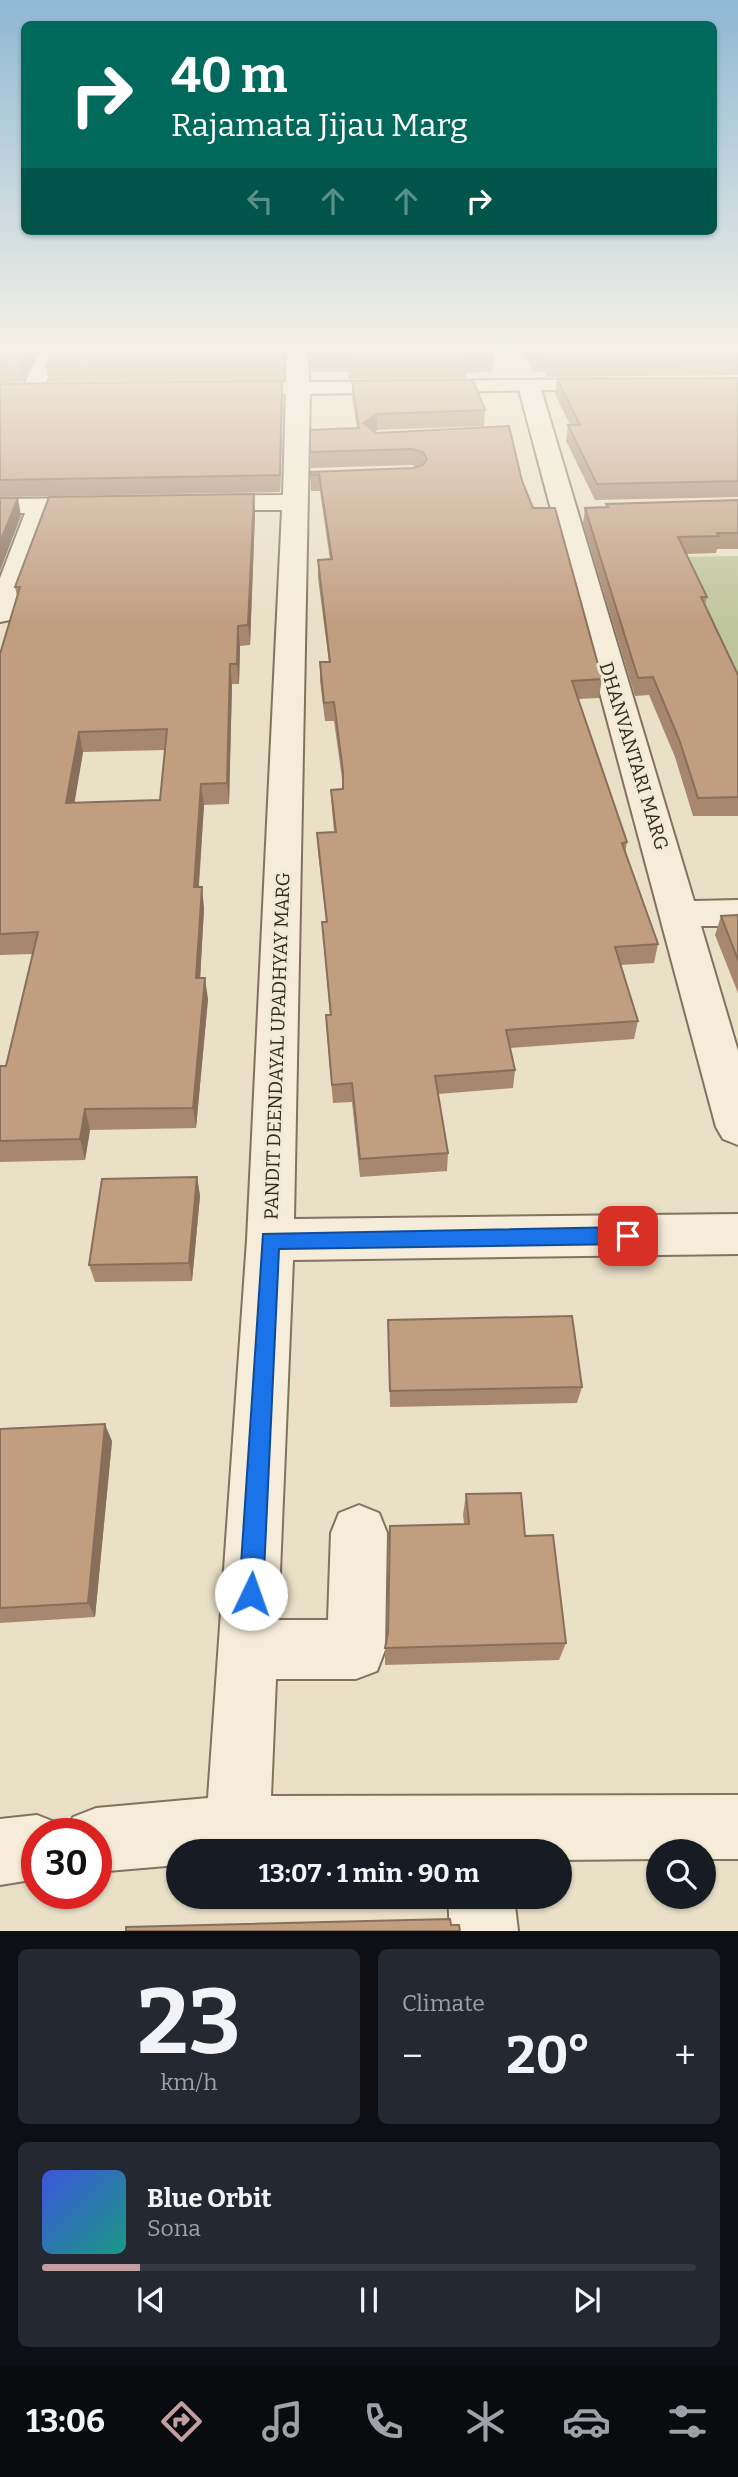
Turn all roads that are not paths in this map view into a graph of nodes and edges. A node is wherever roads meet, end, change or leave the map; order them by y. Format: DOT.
graph roads {
  1 [pos="301,441"];
  2 [pos="541,441"];
  3 [pos="304,486"];
  4 [pos="175,504"];
  5 [pos="41,505"];
  6 [pos="122,505"];
  7 [pos="0,506"];
  8 [pos="0,614"];
  9 [pos="738,913"];
  10 [pos="681,914"];
  11 [pos="738,1127"];
  12 [pos="738,1234"];
  13 [pos="270,1240"];
  14 [pos="359,1533"];
  15 [pos="248,1649"];
  16 [pos="738,1827"];
  17 [pos="238,1828"];
  18 [pos="112,1839"];
  19 [pos="477,1839"];
  20 [pos="21,1849"];
  21 [pos="0,1852"];
  22 [pos="482,1909"];
  23 [pos="484,1931"];
  1 -- 3 [label="street, PANDIT DEENDAYAL UPADHYAY MARG"];
  2 -- 10 [label="street, DHANVANTARI MARG"];
  3 -- 4 [label="street"];
  3 -- 13 [label="street, PANDIT DEENDAYAL UPADHYAY MARG"];
  5 -- 6 [label="street"];
  5 -- 7 [label="street"];
  5 -- 8 [label="street"];
  9 -- 10 [label="street"];
  10 -- 11 [label="street, DHANVANTARI MARG"];
  12 -- 13 [label="street"];
  13 -- 15 [label="street, PANDIT DEENDAYAL UPADHYAY MARG"];
  14 -- 15 [label="street"];
  15 -- 17 [label="street, PANDIT DEENDAYAL UPADHYAY MARG"];
  16 -- 19 [label="street"];
  17 -- 18 [label="street"];
  17 -- 19 [label="street"];
  20 -- 21 [label="street"];
  22 -- 23 [label="street"];
}
